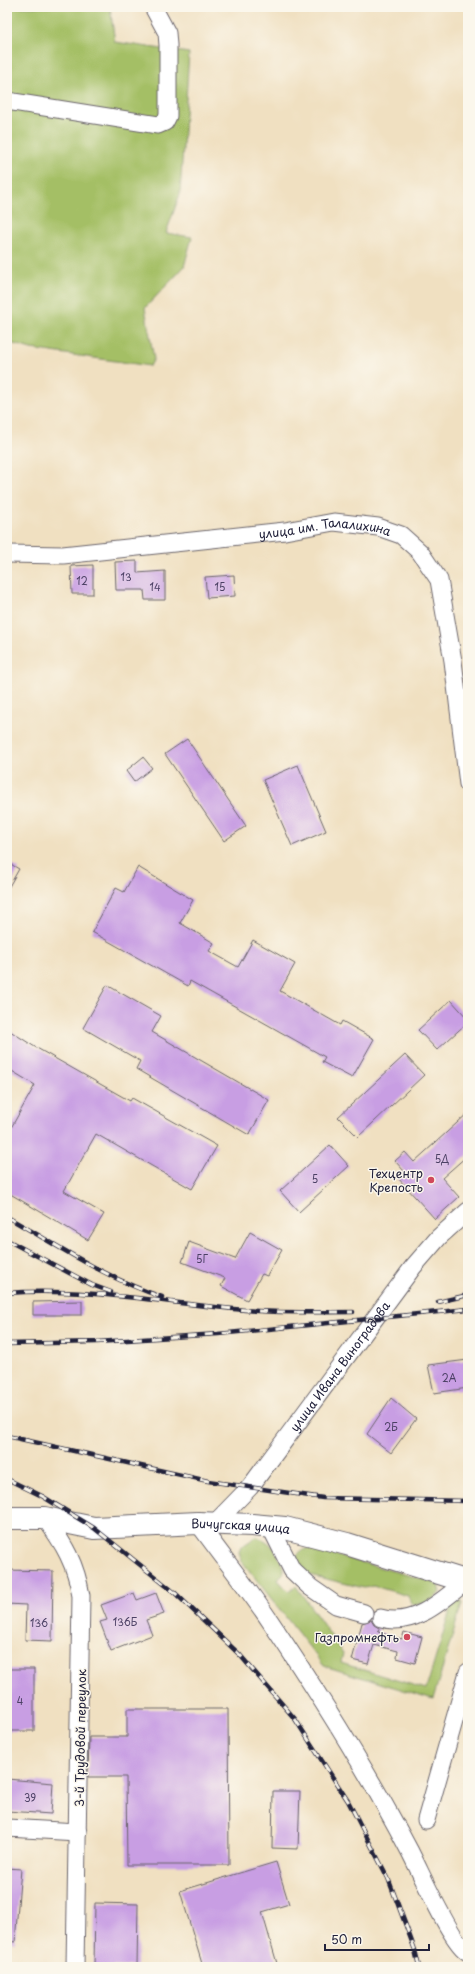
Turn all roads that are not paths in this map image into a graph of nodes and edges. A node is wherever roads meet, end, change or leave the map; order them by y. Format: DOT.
graph roads {
  1 [pos="153,7"];
  2 [pos="7,101"];
  3 [pos="7,554"];
  4 [pos="468,784"];
  5 [pos="468,1211"];
  6 [pos="7,1518"];
  7 [pos="45,1518"];
  8 [pos="206,1523"];
  9 [pos="270,1526"];
  10 [pos="467,1582"];
  11 [pos="364,1613"];
  12 [pos="382,1618"];
  13 [pos="468,1672"];
  14 [pos="426,1820"];
  15 [pos="7,1828"];
  16 [pos="78,1832"];
  17 [pos="468,1952"];
  18 [pos="75,1967"];
  1 -- 2 [label="street"];
  3 -- 4 [label="street, улица им. Талалихина"];
  5 -- 8 [label="street, улица Ивана Виноградова"];
  6 -- 7 [label="main road, Вичугская улица"];
  7 -- 8 [label="main road, Вичугская улица"];
  7 -- 16 [label="street, 3-й Трудовой переулок"];
  8 -- 9 [label="main road, Вичугская улица"];
  8 -- 17 [label="street"];
  9 -- 10 [label="main road, Вичугская улица"];
  9 -- 11 [label="street"];
  10 -- 12 [label="street"];
  13 -- 14 [label="street"];
  15 -- 16 [label="street"];
  16 -- 18 [label="street, 3-й Трудовой переулок"];
}
